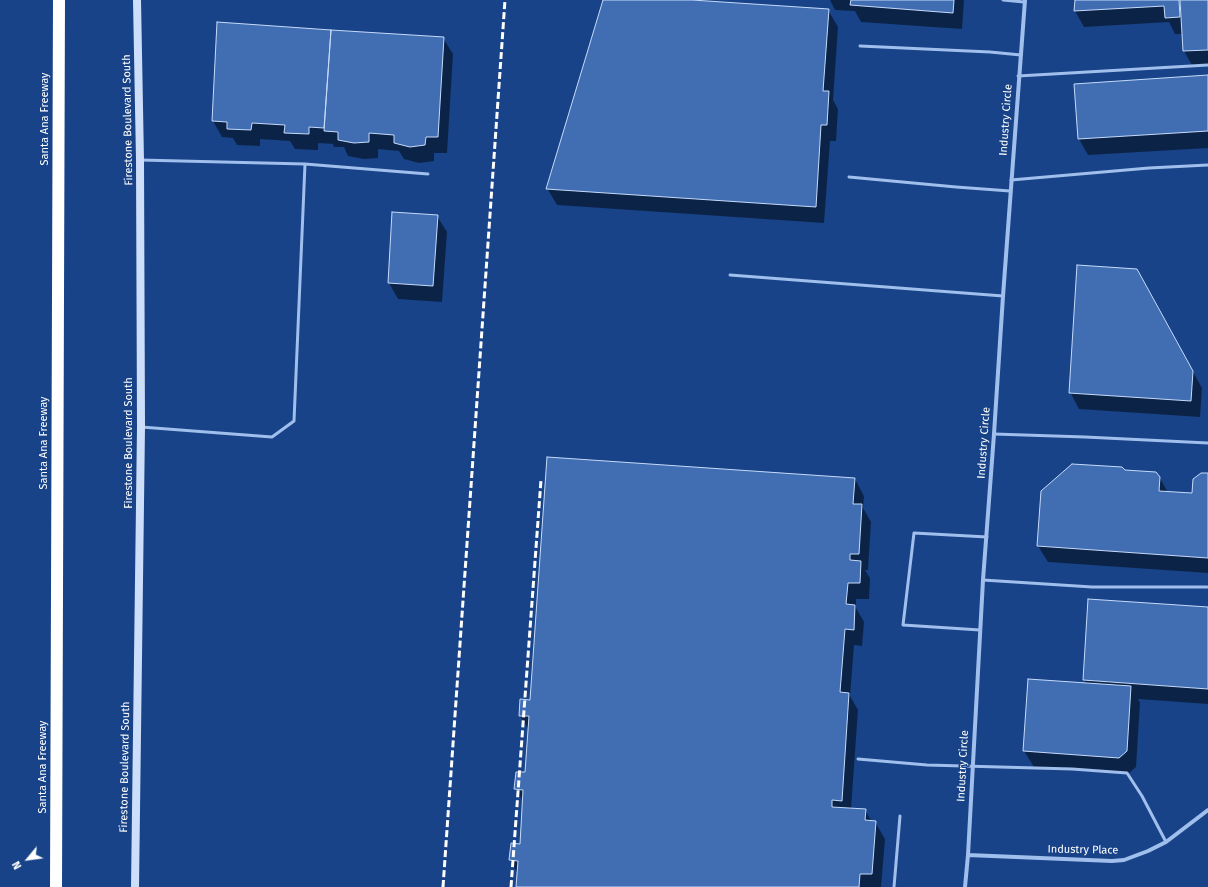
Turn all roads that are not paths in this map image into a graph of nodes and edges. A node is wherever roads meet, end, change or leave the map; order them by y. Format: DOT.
graph roads {
  1 [pos="59,0"];
  2 [pos="137,0"];
  3 [pos="1003,0"];
  4 [pos="1024,1"];
  5 [pos="860,46"];
  6 [pos="1021,54"];
  7 [pos="1208,65"];
  8 [pos="1018,76"];
  9 [pos="140,160"];
  10 [pos="305,164"];
  11 [pos="1208,165"];
  12 [pos="428,174"];
  13 [pos="849,177"];
  14 [pos="1011,180"];
  15 [pos="1010,191"];
  16 [pos="730,275"];
  17 [pos="1002,296"];
  18 [pos="141,427"];
  19 [pos="994,434"];
  20 [pos="1208,443"];
  21 [pos="987,538"];
  22 [pos="983,580"];
  23 [pos="1207,587"];
  24 [pos="980,630"];
  25 [pos="858,760"];
  26 [pos="972,766"];
  27 [pos="1208,810"];
  28 [pos="900,816"];
  29 [pos="1166,842"];
  30 [pos="968,855"];
  31 [pos="56,887"];
  32 [pos="135,887"];
  33 [pos="894,887"];
  34 [pos="965,887"];
  1 -- 31 [label="highway, Santa Ana Freeway"];
  2 -- 9 [label="street, Firestone Boulevard South"];
  3 -- 4 [label="lane"];
  4 -- 6 [label="street, Industry Circle"];
  5 -- 6 [label="lane"];
  6 -- 8 [label="street, Industry Circle"];
  7 -- 8 [label="lane"];
  8 -- 14 [label="street, Industry Circle"];
  9 -- 10 [label="lane"];
  9 -- 18 [label="street, Firestone Boulevard South"];
  10 -- 12 [label="lane"];
  10 -- 18 [label="lane"];
  11 -- 14 [label="lane"];
  13 -- 15 [label="lane"];
  14 -- 15 [label="street, Industry Circle"];
  15 -- 17 [label="street, Industry Circle"];
  16 -- 17 [label="lane"];
  17 -- 19 [label="street, Industry Circle"];
  18 -- 32 [label="street, Firestone Boulevard South"];
  19 -- 20 [label="lane"];
  19 -- 21 [label="street, Industry Circle"];
  21 -- 22 [label="street, Industry Circle"];
  21 -- 24 [label="lane"];
  22 -- 23 [label="lane"];
  22 -- 24 [label="street, Industry Circle"];
  24 -- 26 [label="street, Industry Circle"];
  25 -- 26 [label="lane"];
  26 -- 29 [label="lane"];
  26 -- 30 [label="street, Industry Circle"];
  27 -- 29 [label="street, Industry Place"];
  28 -- 33 [label="lane"];
  29 -- 30 [label="street, Industry Place"];
  30 -- 34 [label="street, Industry Circle"];
}
